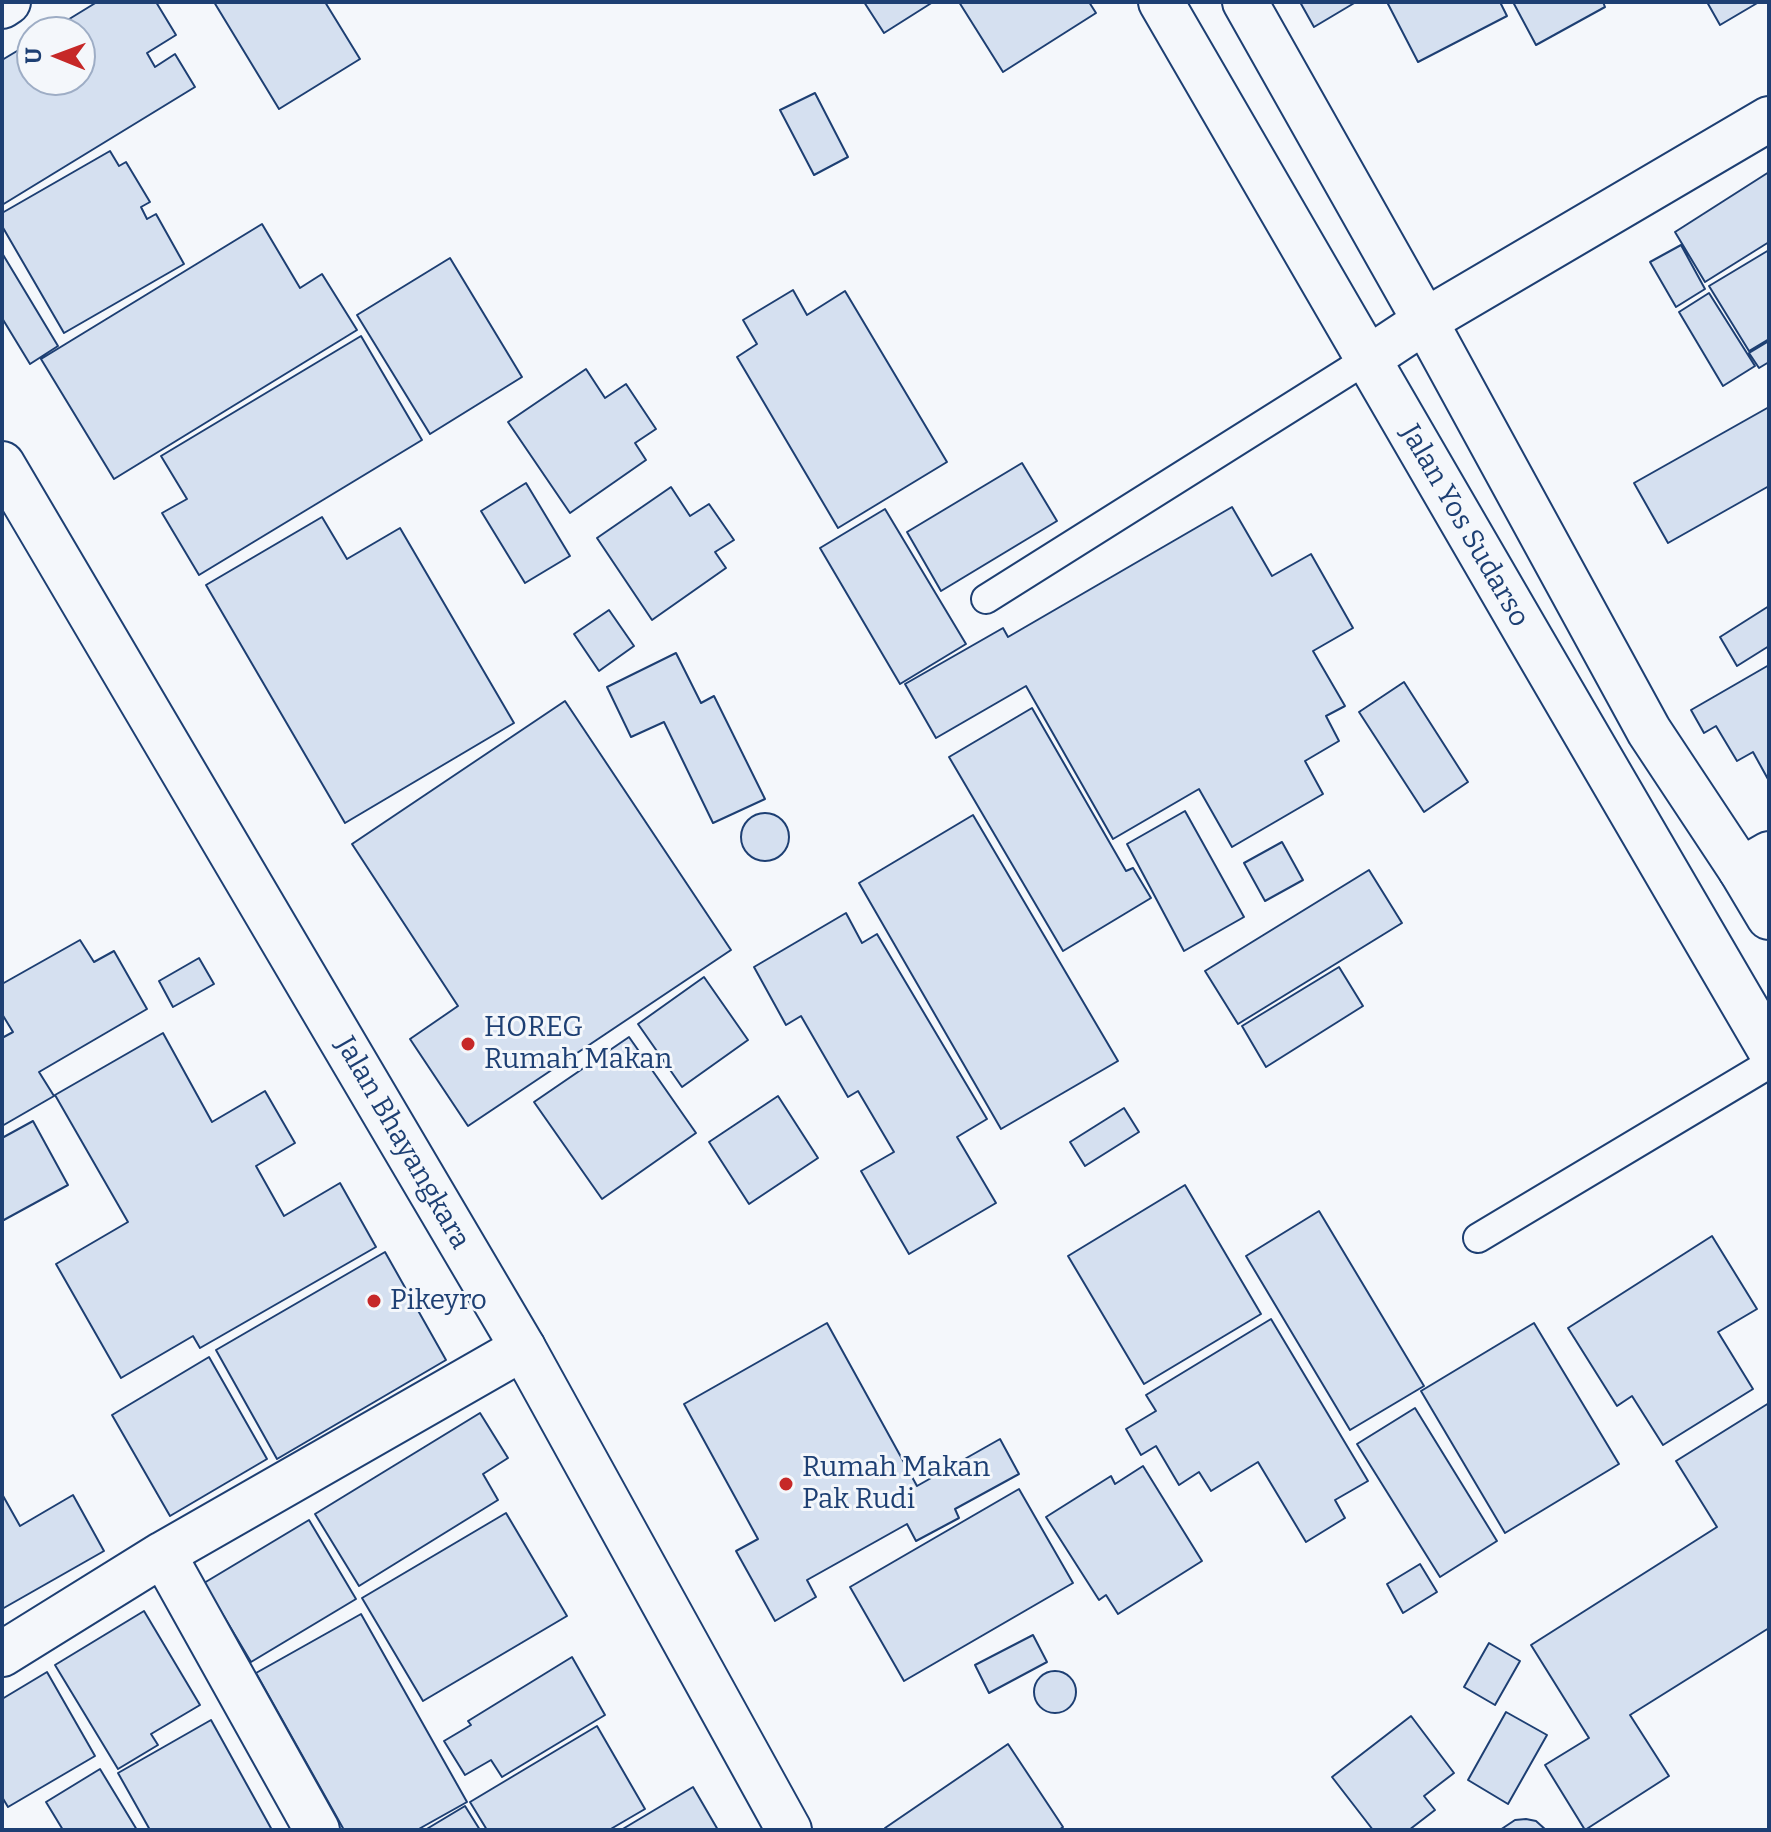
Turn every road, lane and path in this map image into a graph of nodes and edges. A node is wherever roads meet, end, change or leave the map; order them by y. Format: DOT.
graph roads {
  1 [pos="8,2"];
  2 [pos="1245,2"];
  3 [pos="1163,3"];
  4 [pos="2,6"];
  5 [pos="1769,119"];
  6 [pos="1425,321"];
  7 [pos="1369,358"];
  8 [pos="2,464"];
  9 [pos="986,599"];
  10 [pos="1755,862"];
  11 [pos="1769,917"];
  12 [pos="1769,1048"];
  13 [pos="1769,1064"];
  14 [pos="1478,1238"];
  15 [pos="523,1348"];
  16 [pos="163,1554"];
  17 [pos="2,1654"];
  18 [pos="317,1830"];
  19 [pos="789,1830"];
  1 -- 4 [label="main road"];
  2 -- 6 [label="main road"];
  3 -- 7 [label="main road, Jalan Yos Sudarso"];
  5 -- 6 [label="main road"];
  6 -- 7 [label="main road"];
  6 -- 10 [label="main road"];
  7 -- 9 [label="lane"];
  7 -- 12 [label="main road, Jalan Yos Sudarso"];
  8 -- 15 [label="main road, Jalan Bhayangkara"];
  10 -- 11 [label="main road"];
  13 -- 14 [label="lane"];
  15 -- 16 [label="main road"];
  15 -- 19 [label="main road, Jalan Bhayangkara"];
  16 -- 17 [label="main road"];
  16 -- 18 [label="main road"];
}
